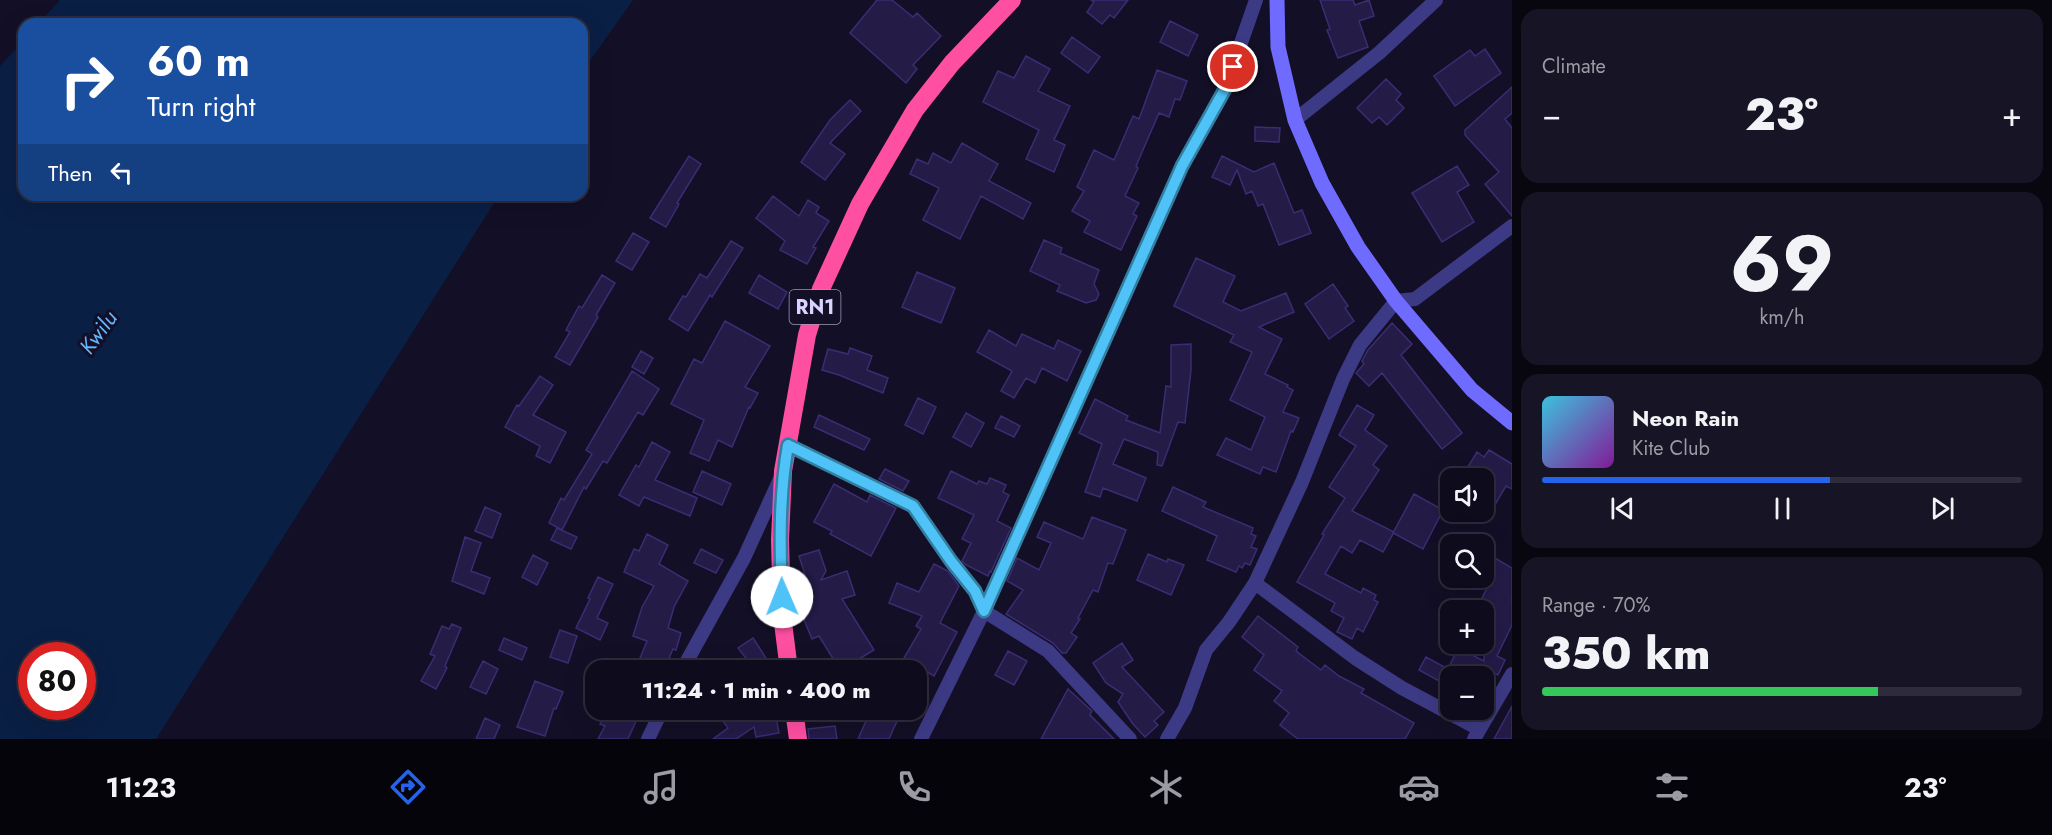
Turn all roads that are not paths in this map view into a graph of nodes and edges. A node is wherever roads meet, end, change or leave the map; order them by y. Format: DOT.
graph roads {
  1 [pos="1012,0"];
  2 [pos="1256,0"];
  3 [pos="1277,0"];
  4 [pos="1436,0"];
  5 [pos="1296,120"];
  6 [pos="1512,226"];
  7 [pos="1396,301"];
  8 [pos="1512,423"];
  9 [pos="788,445"];
  10 [pos="783,471"];
  11 [pos="1255,583"];
  12 [pos="984,611"];
  13 [pos="687,660"];
  14 [pos="788,660"];
  15 [pos="1512,674"];
  16 [pos="657,720"];
  17 [pos="795,720"];
  18 [pos="1476,734"];
  19 [pos="648,739"];
  20 [pos="798,739"];
  21 [pos="921,739"];
  22 [pos="1130,739"];
  23 [pos="1167,739"];
  1 -- 9 [label="highway, RN1"];
  2 -- 12 [label="street"];
  3 -- 5 [label="street"];
  4 -- 5 [label="street"];
  5 -- 7 [label="street"];
  6 -- 7 [label="street"];
  7 -- 8 [label="street"];
  7 -- 11 [label="street"];
  9 -- 10 [label="highway, RN1"];
  9 -- 12 [label="street"];
  10 -- 13 [label="street"];
  10 -- 14 [label="highway, RN1"];
  11 -- 18 [label="street"];
  11 -- 23 [label="street"];
  12 -- 21 [label="street"];
  12 -- 22 [label="street"];
  15 -- 18 [label="street"];
  16 -- 19 [label="street"];
  17 -- 20 [label="highway"];
}
